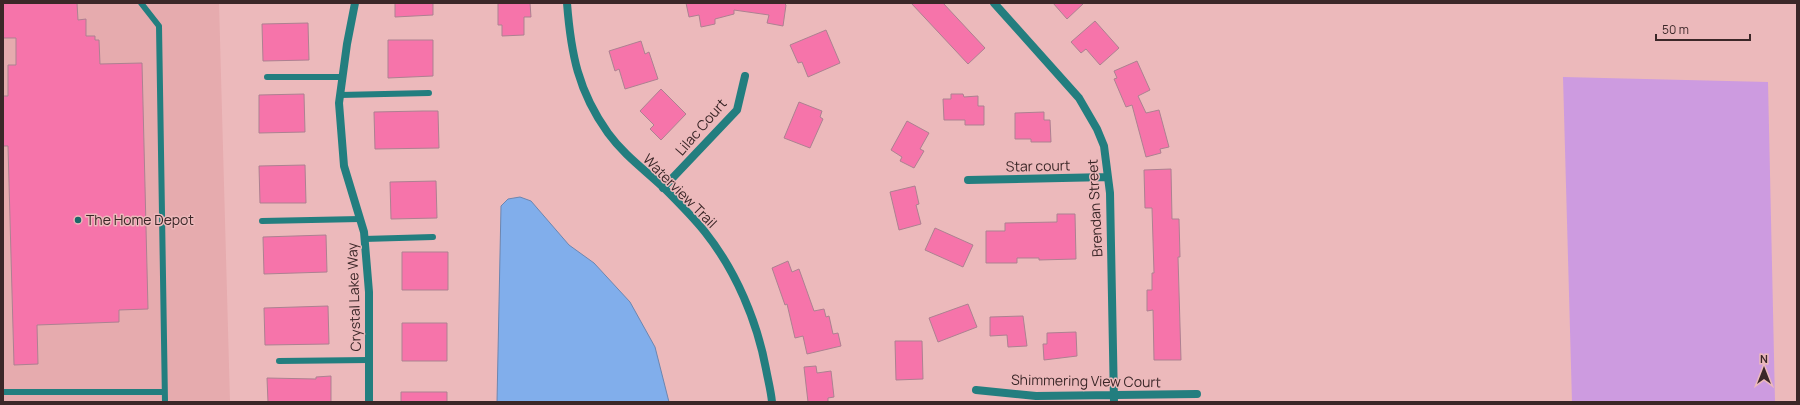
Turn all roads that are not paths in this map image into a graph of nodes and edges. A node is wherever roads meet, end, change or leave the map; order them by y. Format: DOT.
graph roads {
  1 [pos="141,3"];
  2 [pos="355,3"];
  3 [pos="567,3"];
  4 [pos="994,3"];
  5 [pos="745,76"];
  6 [pos="266,77"];
  7 [pos="342,77"];
  8 [pos="429,92"];
  9 [pos="340,96"];
  10 [pos="1108,177"];
  11 [pos="968,180"];
  12 [pos="664,188"];
  13 [pos="360,219"];
  14 [pos="262,221"];
  15 [pos="433,237"];
  16 [pos="364,239"];
  17 [pos="369,360"];
  18 [pos="279,361"];
  19 [pos="976,390"];
  20 [pos="3,392"];
  21 [pos="164,392"];
  22 [pos="1197,394"];
  23 [pos="1114,399"];
  24 [pos="164,402"];
  25 [pos="369,402"];
  26 [pos="772,402"];
  1 -- 21 [label="lane"];
  2 -- 7 [label="street, Crystal Lake Way"];
  3 -- 12 [label="street, Waterview Trail"];
  4 -- 10 [label="street, Brendan Street"];
  5 -- 12 [label="street, Lilac Court"];
  6 -- 7 [label="lane"];
  7 -- 9 [label="street, Crystal Lake Way"];
  8 -- 9 [label="lane"];
  9 -- 13 [label="street, Crystal Lake Way"];
  10 -- 11 [label="street, Star court"];
  10 -- 23 [label="street, Brendan Street"];
  12 -- 26 [label="street, Waterview Trail"];
  13 -- 14 [label="lane"];
  13 -- 16 [label="street, Crystal Lake Way"];
  15 -- 16 [label="lane"];
  16 -- 17 [label="street, Crystal Lake Way"];
  17 -- 18 [label="lane"];
  17 -- 25 [label="street, Crystal Lake Way"];
  19 -- 23 [label="street, Shimmering View Court"];
  20 -- 21 [label="lane"];
  21 -- 24 [label="lane"];
  22 -- 23 [label="street, Shimmering View Court"];
}
